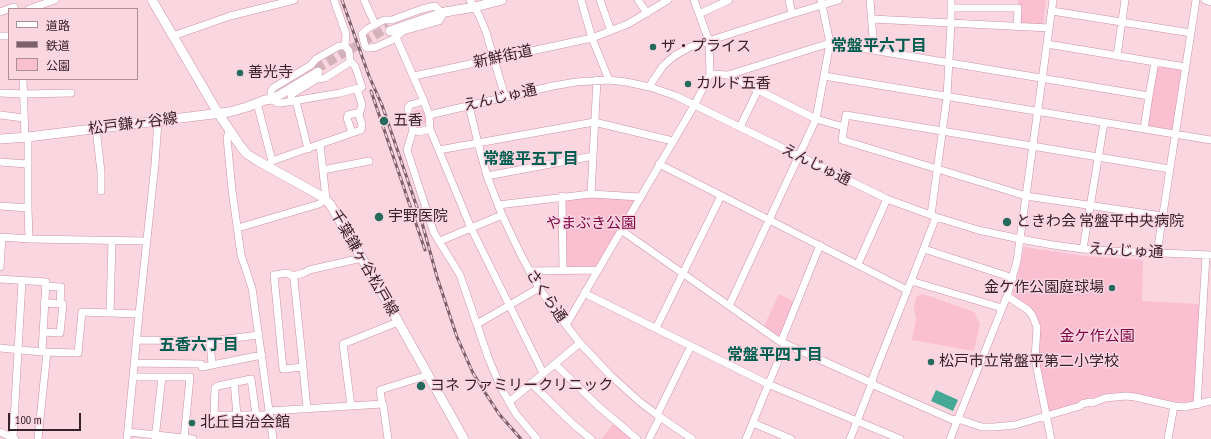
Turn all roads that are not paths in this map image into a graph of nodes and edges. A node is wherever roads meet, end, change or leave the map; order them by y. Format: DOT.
graph roads {
  1 [pos="11,0"];
  2 [pos="55,0"];
  3 [pos="152,0"];
  4 [pos="294,0"];
  5 [pos="334,0"];
  6 [pos="364,0"];
  7 [pos="502,0"];
  8 [pos="581,0"];
  9 [pos="600,0"];
  10 [pos="638,0"];
  11 [pos="668,0"];
  12 [pos="694,0"];
  13 [pos="729,0"];
  14 [pos="789,0"];
  15 [pos="838,0"];
  16 [pos="870,0"];
  17 [pos="951,0"];
  18 [pos="1053,0"];
  19 [pos="1125,0"];
  20 [pos="1196,0"];
  21 [pos="1205,0"];
  22 [pos="821,2"];
  23 [pos="1211,2"];
  24 [pos="472,3"];
  25 [pos="14,8"];
  26 [pos="32,8"];
  27 [pos="951,8"];
  28 [pos="1052,11"];
  29 [pos="442,12"];
  30 [pos="647,13"];
  31 [pos="699,14"];
  32 [pos="792,14"];
  33 [pos="872,19"];
  34 [pos="1122,22"];
  35 [pos="951,23"];
  36 [pos="375,24"];
  37 [pos="1016,27"];
  38 [pos="1049,28"];
  39 [pos="611,31"];
  40 [pos="392,32"];
  41 [pos="1191,33"];
  42 [pos="173,36"];
  43 [pos="592,38"];
  44 [pos="709,41"];
  45 [pos="830,43"];
  46 [pos="1047,44"];
  47 [pos="346,46"];
  48 [pos="874,50"];
  49 [pos="1117,56"];
  50 [pos="493,59"];
  51 [pos="350,61"];
  52 [pos="949,62"];
  53 [pos="1155,62"];
  54 [pos="1186,67"];
  55 [pos="317,71"];
  56 [pos="710,74"];
  57 [pos="728,75"];
  58 [pos="414,76"];
  59 [pos="824,76"];
  60 [pos="1042,78"];
  61 [pos="23,80"];
  62 [pos="597,80"];
  63 [pos="609,80"];
  64 [pos="650,88"];
  65 [pos="357,89"];
  66 [pos="758,90"];
  67 [pos="0,93"];
  68 [pos="71,93"];
  69 [pos="23,94"];
  70 [pos="1149,96"];
  71 [pos="505,97"];
  72 [pos="947,97"];
  73 [pos="269,98"];
  74 [pos="294,101"];
  75 [pos="424,101"];
  76 [pos="695,104"];
  77 [pos="469,106"];
  78 [pos="1038,112"];
  79 [pos="218,113"];
  80 [pos="0,115"];
  81 [pos="359,115"];
  82 [pos="429,115"];
  83 [pos="24,118"];
  84 [pos="816,119"];
  85 [pos="158,120"];
  86 [pos="594,122"];
  87 [pos="1104,122"];
  88 [pos="740,127"];
  89 [pos="844,127"];
  90 [pos="96,128"];
  91 [pos="430,129"];
  92 [pos="1144,129"];
  93 [pos="413,130"];
  94 [pos="229,131"];
  95 [pos="943,131"];
  96 [pos="352,133"];
  97 [pos="1176,134"];
  98 [pos="26,137"];
  99 [pos="0,139"];
  100 [pos="1211,140"];
  101 [pos="673,141"];
  102 [pos="478,143"];
  103 [pos="320,145"];
  104 [pos="1033,146"];
  105 [pos="308,149"];
  106 [pos="439,150"];
  107 [pos="593,156"];
  108 [pos="799,156"];
  109 [pos="1098,157"];
  110 [pos="369,161"];
  111 [pos="0,162"];
  112 [pos="270,163"];
  113 [pos="27,164"];
  114 [pos="659,164"];
  115 [pos="1170,169"];
  116 [pos="323,170"];
  117 [pos="937,170"];
  118 [pos="487,176"];
  119 [pos="101,191"];
  120 [pos="591,194"];
  121 [pos="562,196"];
  122 [pos="721,196"];
  123 [pos="1026,196"];
  124 [pos="640,197"];
  125 [pos="326,199"];
  126 [pos="887,200"];
  127 [pos="498,205"];
  128 [pos="1090,205"];
  129 [pos="0,206"];
  130 [pos="28,208"];
  131 [pos="502,216"];
  132 [pos="934,216"];
  133 [pos="1162,216"];
  134 [pos="769,220"];
  135 [pos="238,228"];
  136 [pos="471,228"];
  137 [pos="621,230"];
  138 [pos="1,237"];
  139 [pos="29,239"];
  140 [pos="1020,239"];
  141 [pos="112,241"];
  142 [pos="146,241"];
  143 [pos="440,241"];
  144 [pos="820,245"];
  145 [pos="924,249"];
  146 [pos="1083,249"];
  147 [pos="1157,253"];
  148 [pos="1208,255"];
  149 [pos="362,258"];
  150 [pos="858,264"];
  151 [pos="0,268"];
  152 [pos="563,270"];
  153 [pos="598,270"];
  154 [pos="529,271"];
  155 [pos="682,274"];
  156 [pos="292,276"];
  157 [pos="1013,278"];
  158 [pos="0,279"];
  159 [pos="22,281"];
  160 [pos="911,281"];
  161 [pos="45,286"];
  162 [pos="539,288"];
  163 [pos="907,290"];
  164 [pos="584,293"];
  165 [pos="1007,296"];
  166 [pos="44,303"];
  167 [pos="60,304"];
  168 [pos="509,305"];
  169 [pos="729,306"];
  170 [pos="1002,308"];
  171 [pos="1203,310"];
  172 [pos="1211,310"];
  173 [pos="110,313"];
  174 [pos="139,314"];
  175 [pos="398,322"];
  176 [pos="476,324"];
  177 [pos="566,325"];
  178 [pos="656,328"];
  179 [pos="42,332"];
  180 [pos="259,335"];
  181 [pos="136,340"];
  182 [pos="210,341"];
  183 [pos="580,343"];
  184 [pos="783,343"];
  185 [pos="691,346"];
  186 [pos="0,348"];
  187 [pos="18,350"];
  188 [pos="44,352"];
  189 [pos="262,355"];
  190 [pos="134,363"];
  191 [pos="555,364"];
  192 [pos="212,365"];
  193 [pos="303,367"];
  194 [pos="543,373"];
  195 [pos="428,375"];
  196 [pos="133,377"];
  197 [pos="162,377"];
  198 [pos="234,382"];
  199 [pos="531,383"];
  200 [pos="872,383"];
  201 [pos="768,384"];
  202 [pos="1211,401"];
  203 [pos="509,402"];
  204 [pos="382,404"];
  205 [pos="1197,405"];
  206 [pos="351,406"];
  207 [pos="1174,406"];
  208 [pos="307,409"];
  209 [pos="269,413"];
  210 [pos="237,415"];
  211 [pos="256,415"];
  212 [pos="658,416"];
  213 [pos="1046,416"];
  214 [pos="958,419"];
  215 [pos="857,421"];
  216 [pos="753,423"];
  217 [pos="0,432"];
  218 [pos="128,436"];
  219 [pos="155,437"];
  220 [pos="14,438"];
  221 [pos="38,439"];
  222 [pos="184,439"];
  223 [pos="193,439"];
  224 [pos="273,439"];
  225 [pos="388,439"];
  226 [pos="464,439"];
  227 [pos="537,439"];
  228 [pos="591,439"];
  229 [pos="637,439"];
  230 [pos="649,439"];
  231 [pos="692,439"];
  232 [pos="746,439"];
  233 [pos="791,439"];
  234 [pos="850,439"];
  235 [pos="900,439"];
  236 [pos="950,439"];
  237 [pos="1051,439"];
  238 [pos="1168,439"];
  1 -- 25 [label="street"];
  2 -- 26 [label="street"];
  3 -- 42 [label="main road, 千葉鎌ヶ谷松戸線"];
  4 -- 42 [label="street"];
  5 -- 47 [label="street"];
  6 -- 36 [label="street"];
  7 -- 24 [label="main road"];
  8 -- 43 [label="street"];
  9 -- 39 [label="street"];
  10 -- 30 [label="street"];
  11 -- 30 [label="street, 新鮮街道"];
  12 -- 31 [label="street"];
  13 -- 31 [label="street"];
  14 -- 32 [label="street"];
  15 -- 22 [label="street"];
  16 -- 33 [label="street"];
  17 -- 27 [label="street"];
  18 -- 28 [label="street"];
  19 -- 34 [label="street"];
  20 -- 41 [label="street"];
  21 -- 23 [label="street"];
  22 -- 32 [label="street"];
  22 -- 45 [label="street"];
  24 -- 29 [label="main road"];
  24 -- 50 [label="street"];
  27 -- 35 [label="street"];
  27 -- 37 [label="street"];
  28 -- 34 [label="street"];
  28 -- 38 [label="street"];
  29 -- 36 [label="street"];
  29 -- 40 [label="main road"];
  30 -- 39 [label="street, 新鮮街道"];
  31 -- 44 [label="street"];
  32 -- 44 [label="street"];
  33 -- 35 [label="street"];
  33 -- 48 [label="street"];
  34 -- 41 [label="street"];
  34 -- 49 [label="street"];
  35 -- 37 [label="street"];
  35 -- 52 [label="street"];
  36 -- 40 [label="street"];
  37 -- 38 [label="street"];
  38 -- 46 [label="street"];
  39 -- 43 [label="street, 新鮮街道"];
  40 -- 58 [label="street"];
  41 -- 54 [label="street"];
  42 -- 79 [label="main road, 千葉鎌ヶ谷松戸線"];
  43 -- 50 [label="street, 新鮮街道"];
  43 -- 63 [label="street"];
  44 -- 56 [label="street"];
  44 -- 64 [label="street"];
  45 -- 48 [label="street"];
  45 -- 57 [label="street"];
  45 -- 59 [label="street"];
  46 -- 49 [label="street"];
  46 -- 60 [label="street"];
  47 -- 51 [label="street"];
  47 -- 73 [label="street"];
  48 -- 52 [label="street"];
  49 -- 53 [label="street"];
  50 -- 58 [label="street, 新鮮街道"];
  50 -- 71 [label="street"];
  51 -- 65 [label="street"];
  51 -- 74 [label="street"];
  52 -- 60 [label="street"];
  52 -- 72 [label="street"];
  53 -- 54 [label="street"];
  53 -- 70 [label="street"];
  54 -- 97 [label="street"];
  55 -- 73 [label="main road, 松戸鎌ヶ谷線"];
  56 -- 57 [label="street"];
  56 -- 76 [label="street"];
  57 -- 66 [label="street"];
  58 -- 75 [label="street"];
  59 -- 72 [label="street"];
  59 -- 84 [label="street"];
  60 -- 70 [label="street"];
  60 -- 78 [label="street"];
  61 -- 69 [label="street"];
  62 -- 63 [label="street, えんじゅ通"];
  62 -- 71 [label="street, えんじゅ通"];
  62 -- 86 [label="street"];
  63 -- 64 [label="street, えんじゅ通"];
  64 -- 76 [label="street, えんじゅ通"];
  65 -- 74 [label="street"];
  65 -- 81 [label="street"];
  66 -- 84 [label="street"];
  66 -- 88 [label="street"];
  67 -- 69 [label="street"];
  68 -- 69 [label="street"];
  69 -- 83 [label="street"];
  70 -- 92 [label="street"];
  71 -- 77 [label="street, えんじゅ通"];
  72 -- 78 [label="street"];
  72 -- 95 [label="street"];
  73 -- 74 [label="street"];
  73 -- 79 [label="main road, 松戸鎌ヶ谷線"];
  73 -- 112 [label="street"];
  74 -- 105 [label="street"];
  75 -- 82 [label="street"];
  75 -- 93 [label="street"];
  76 -- 88 [label="street, えんじゅ通"];
  76 -- 101 [label="street"];
  77 -- 82 [label="street, えんじゅ通"];
  77 -- 102 [label="street, さくら通"];
  78 -- 87 [label="street"];
  78 -- 104 [label="street"];
  79 -- 85 [label="main road, 松戸鎌ヶ谷線"];
  79 -- 94 [label="main road, 千葉鎌ヶ谷松戸線"];
  80 -- 83 [label="street"];
  81 -- 96 [label="street"];
  81 -- 96 [label="street"];
  82 -- 91 [label="street"];
  83 -- 98 [label="street"];
  84 -- 89 [label="street"];
  84 -- 108 [label="street"];
  85 -- 90 [label="main road, 松戸鎌ヶ谷線"];
  85 -- 142 [label="street"];
  86 -- 101 [label="street"];
  86 -- 102 [label="street"];
  86 -- 107 [label="street"];
  87 -- 92 [label="street"];
  87 -- 109 [label="street"];
  88 -- 108 [label="street, えんじゅ通"];
  89 -- 95 [label="street"];
  89 -- 117 [label="street"];
  90 -- 98 [label="main road, 松戸鎌ヶ谷線"];
  90 -- 119 [label="street"];
  91 -- 93 [label="street"];
  91 -- 106 [label="street"];
  92 -- 97 [label="street"];
  93 -- 143 [label="street"];
  94 -- 112 [label="main road, 千葉鎌ヶ谷松戸線"];
  94 -- 135 [label="street"];
  95 -- 104 [label="street"];
  95 -- 117 [label="street"];
  96 -- 103 [label="street"];
  97 -- 100 [label="street"];
  97 -- 115 [label="street"];
  98 -- 99 [label="main road, 松戸鎌ヶ谷線"];
  98 -- 113 [label="street"];
  101 -- 114 [label="street"];
  102 -- 106 [label="street"];
  102 -- 118 [label="street, さくら通"];
  103 -- 105 [label="street"];
  103 -- 116 [label="street"];
  104 -- 109 [label="street"];
  104 -- 123 [label="street"];
  105 -- 112 [label="street"];
  106 -- 136 [label="street"];
  107 -- 118 [label="street"];
  107 -- 120 [label="street"];
  108 -- 126 [label="street, えんじゅ通"];
  108 -- 134 [label="street"];
  109 -- 115 [label="street"];
  109 -- 128 [label="street"];
  110 -- 116 [label="street"];
  111 -- 113 [label="street"];
  112 -- 125 [label="main road, 千葉鎌ヶ谷松戸線"];
  113 -- 130 [label="street"];
  114 -- 122 [label="street"];
  114 -- 124 [label="street"];
  115 -- 133 [label="street"];
  116 -- 125 [label="street"];
  117 -- 123 [label="street"];
  117 -- 132 [label="street"];
  118 -- 127 [label="street, さくら通"];
  120 -- 121 [label="street"];
  120 -- 124 [label="street"];
  121 -- 127 [label="street"];
  121 -- 152 [label="street"];
  122 -- 134 [label="street"];
  122 -- 155 [label="street"];
  123 -- 128 [label="street"];
  123 -- 140 [label="street"];
  124 -- 137 [label="street"];
  125 -- 135 [label="street"];
  125 -- 149 [label="main road, 千葉鎌ヶ谷松戸線"];
  126 -- 132 [label="street, えんじゅ通"];
  126 -- 150 [label="street"];
  127 -- 131 [label="street, さくら通"];
  128 -- 133 [label="street"];
  128 -- 146 [label="street"];
  129 -- 130 [label="street"];
  130 -- 139 [label="street"];
  131 -- 136 [label="street"];
  131 -- 154 [label="street, さくら通"];
  132 -- 140 [label="street, えんじゅ通"];
  132 -- 145 [label="street"];
  133 -- 147 [label="street"];
  134 -- 144 [label="street"];
  134 -- 169 [label="street"];
  135 -- 180 [label="street"];
  136 -- 143 [label="street"];
  136 -- 168 [label="street"];
  137 -- 153 [label="street"];
  137 -- 155 [label="street"];
  138 -- 139 [label="street"];
  138 -- 151 [label="street"];
  139 -- 141 [label="street"];
  140 -- 146 [label="street, えんじゅ通"];
  140 -- 157 [label="street"];
  141 -- 142 [label="street"];
  141 -- 173 [label="street"];
  142 -- 174 [label="street"];
  143 -- 176 [label="street"];
  144 -- 150 [label="street"];
  144 -- 184 [label="street"];
  145 -- 157 [label="street"];
  145 -- 160 [label="street"];
  146 -- 147 [label="street, えんじゅ通"];
  147 -- 148 [label="street, えんじゅ通"];
  148 -- 171 [label="street"];
  149 -- 156 [label="street"];
  149 -- 175 [label="main road, 千葉鎌ヶ谷松戸線"];
  150 -- 163 [label="street"];
  152 -- 153 [label="street"];
  152 -- 154 [label="street"];
  153 -- 164 [label="street"];
  154 -- 162 [label="street, さくら通"];
  155 -- 169 [label="street"];
  155 -- 178 [label="street"];
  156 -- 193 [label="street"];
  156 -- 193 [label="street"];
  157 -- 165 [label="street"];
  158 -- 159 [label="street"];
  159 -- 161 [label="street"];
  159 -- 187 [label="street"];
  160 -- 163 [label="street"];
  160 -- 170 [label="street"];
  161 -- 166 [label="street"];
  161 -- 167 [label="street"];
  162 -- 168 [label="street"];
  162 -- 177 [label="street, さくら通"];
  163 -- 200 [label="street"];
  164 -- 177 [label="street"];
  164 -- 178 [label="street"];
  165 -- 170 [label="street"];
  165 -- 213 [label="street"];
  166 -- 167 [label="street"];
  166 -- 179 [label="street"];
  167 -- 179 [label="street"];
  168 -- 176 [label="street"];
  168 -- 194 [label="street"];
  169 -- 184 [label="street"];
  170 -- 214 [label="street"];
  171 -- 172 [label="street"];
  171 -- 205 [label="street"];
  173 -- 174 [label="street"];
  173 -- 188 [label="street"];
  174 -- 181 [label="street"];
  175 -- 195 [label="main road, 千葉鎌ヶ谷松戸線"];
  175 -- 206 [label="street"];
  176 -- 203 [label="street"];
  177 -- 183 [label="street, さくら通"];
  178 -- 185 [label="street"];
  179 -- 188 [label="street"];
  180 -- 182 [label="street"];
  180 -- 189 [label="street"];
  181 -- 182 [label="street"];
  181 -- 190 [label="street"];
  182 -- 192 [label="street"];
  183 -- 191 [label="street"];
  183 -- 212 [label="street, さくら通"];
  184 -- 200 [label="street"];
  184 -- 201 [label="street"];
  185 -- 201 [label="street"];
  185 -- 212 [label="street"];
  186 -- 187 [label="street"];
  187 -- 188 [label="street"];
  187 -- 220 [label="street"];
  188 -- 221 [label="street"];
  189 -- 192 [label="street"];
  189 -- 209 [label="street"];
  190 -- 192 [label="street"];
  190 -- 196 [label="street"];
  191 -- 194 [label="street"];
  191 -- 229 [label="street"];
  193 -- 208 [label="street"];
  194 -- 199 [label="street"];
  195 -- 204 [label="street"];
  195 -- 226 [label="main road, 千葉鎌ヶ谷松戸線"];
  196 -- 197 [label="street"];
  196 -- 218 [label="street"];
  197 -- 219 [label="street"];
  197 -- 222 [label="street"];
  198 -- 210 [label="street"];
  198 -- 210 [label="street"];
  198 -- 211 [label="street"];
  199 -- 203 [label="street"];
  199 -- 228 [label="street"];
  200 -- 214 [label="street"];
  200 -- 215 [label="street"];
  201 -- 215 [label="street"];
  201 -- 216 [label="street"];
  202 -- 205 [label="street"];
  203 -- 227 [label="street"];
  204 -- 206 [label="street"];
  204 -- 225 [label="street"];
  205 -- 207 [label="street"];
  206 -- 208 [label="street"];
  207 -- 213 [label="street"];
  207 -- 238 [label="street"];
  208 -- 209 [label="street"];
  209 -- 211 [label="street"];
  209 -- 224 [label="street"];
  210 -- 211 [label="street"];
  212 -- 230 [label="street"];
  212 -- 231 [label="street, さくら通"];
  213 -- 214 [label="street"];
  213 -- 237 [label="street"];
  214 -- 236 [label="street"];
  215 -- 234 [label="street"];
  215 -- 235 [label="street"];
  216 -- 232 [label="street"];
  216 -- 233 [label="street"];
  217 -- 220 [label="street"];
  218 -- 219 [label="street"];
  219 -- 222 [label="street"];
  222 -- 223 [label="street"];
}
